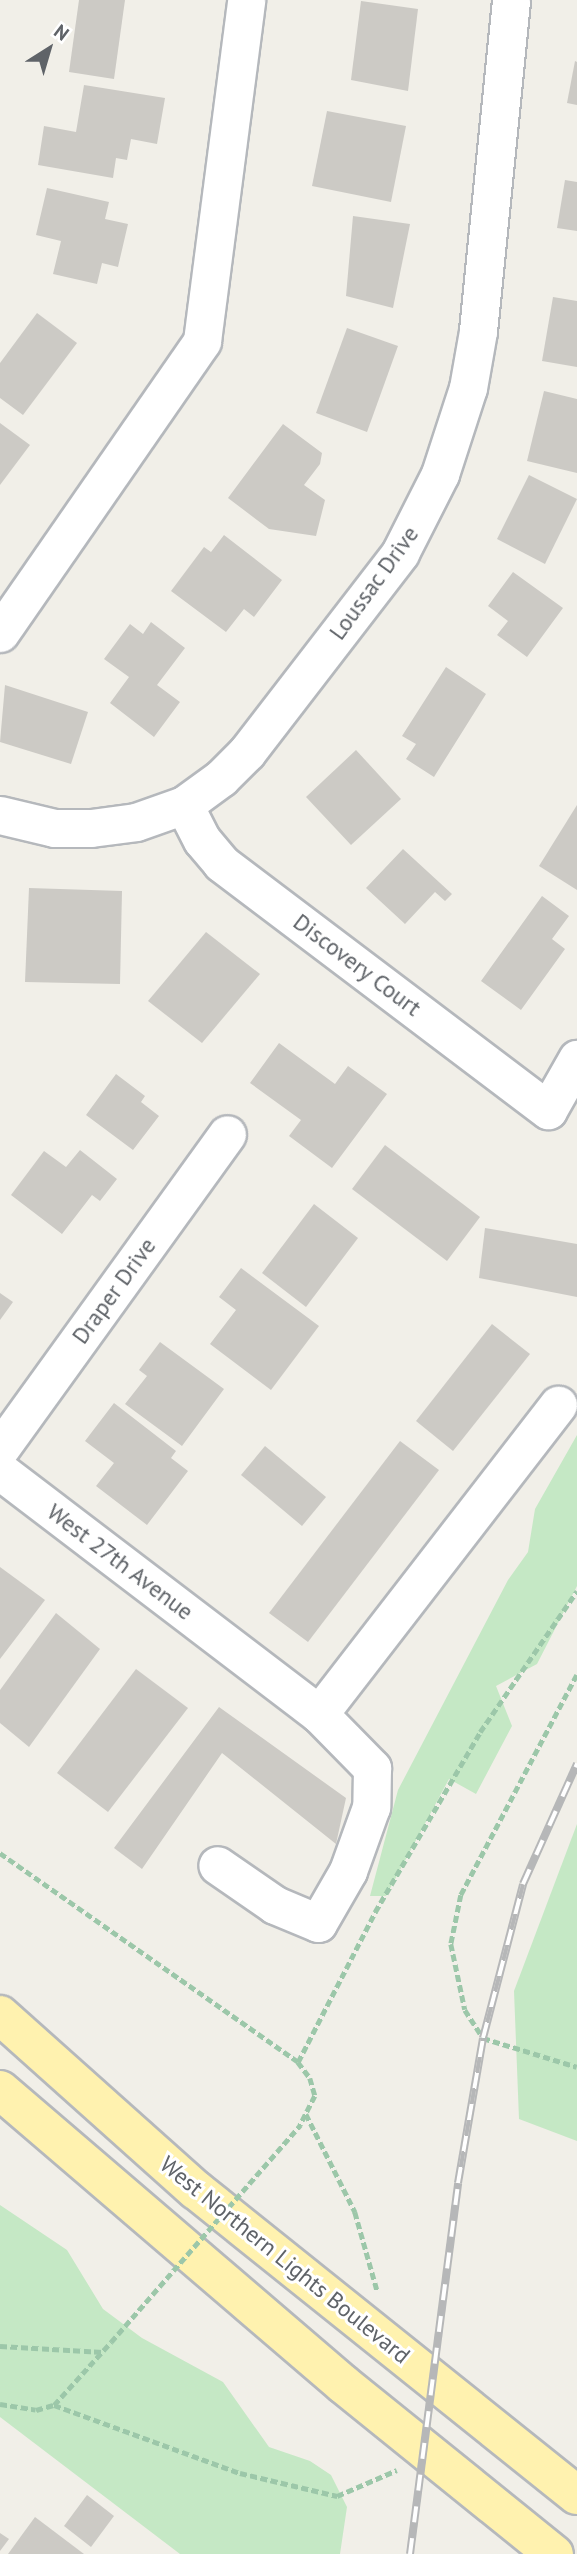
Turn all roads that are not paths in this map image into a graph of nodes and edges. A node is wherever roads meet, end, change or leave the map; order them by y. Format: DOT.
graph roads {
  1 [pos="246,0"];
  2 [pos="511,0"];
  3 [pos="0,633"];
  4 [pos="184,805"];
  5 [pos="0,815"];
  6 [pos="577,1059"];
  7 [pos="227,1134"];
  8 [pos="558,1405"];
  9 [pos="0,1449"];
  10 [pos="0,1471"];
  11 [pos="319,1714"];
  12 [pos="217,1865"];
  13 [pos="0,2015"];
  14 [pos="0,2090"];
  15 [pos="577,2495"];
  16 [pos="554,2554"];
  1 -- 3 [label="street"];
  2 -- 4 [label="street, Loussac Drive"];
  4 -- 5 [label="street, Loussac Drive"];
  4 -- 6 [label="street, Discovery Court"];
  7 -- 9 [label="street, Draper Drive"];
  8 -- 11 [label="street"];
  10 -- 11 [label="street, West 27th Avenue"];
  11 -- 12 [label="street, West 27th Avenue"];
  13 -- 15 [label="main road, West Northern Lights Boulevard"];
  14 -- 16 [label="main road"];
}
